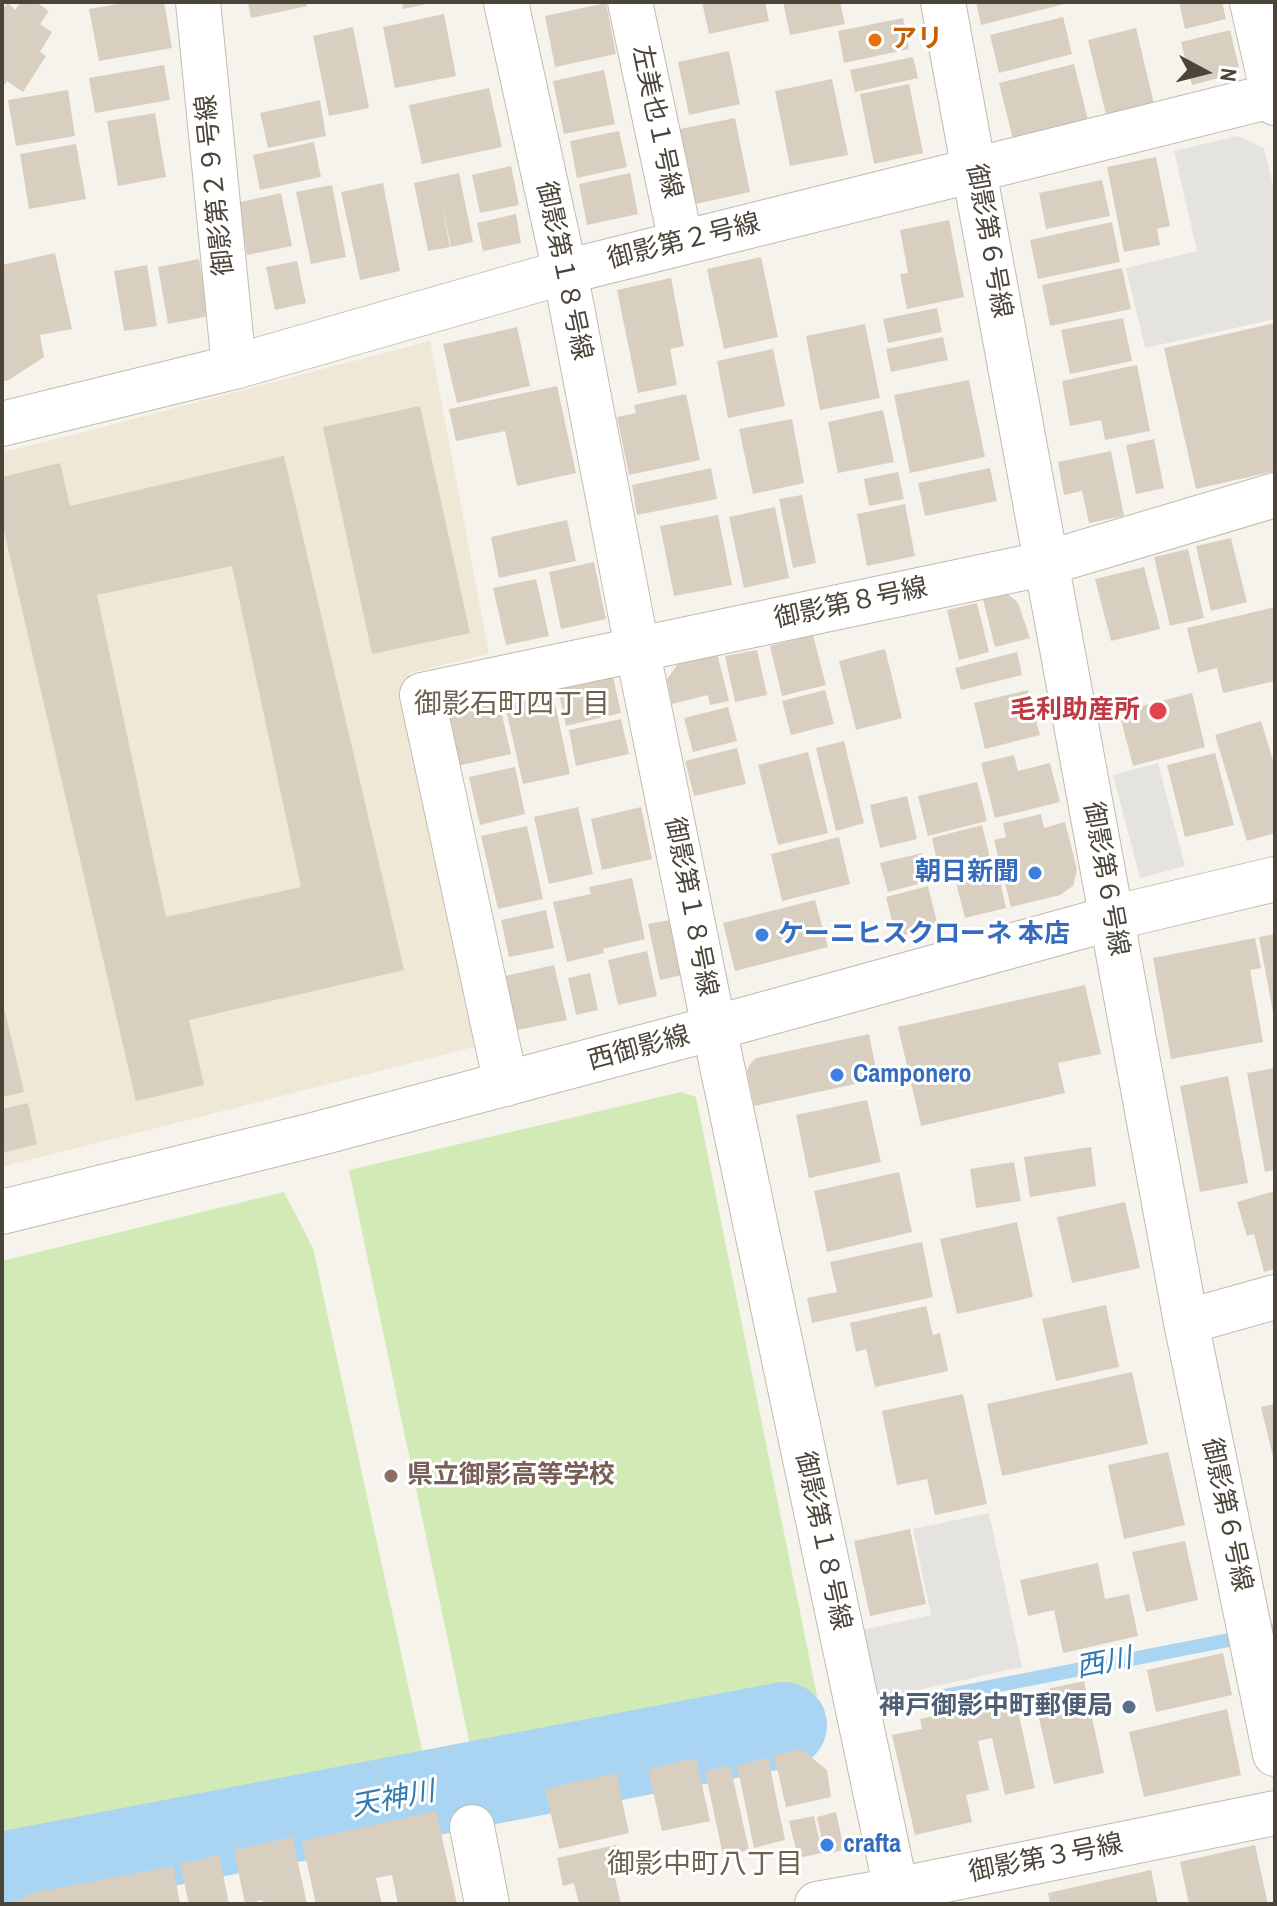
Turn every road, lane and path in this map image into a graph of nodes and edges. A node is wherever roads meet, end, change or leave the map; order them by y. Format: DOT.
graph roads {
  1 [pos="198,2"];
  2 [pos="506,2"];
  3 [pos="630,2"];
  4 [pos="943,2"];
  5 [pos="1252,2"];
  6 [pos="1274,98"];
  7 [pos="975,171"];
  8 [pos="681,242"];
  9 [pos="565,272"];
  10 [pos="234,367"];
  11 [pos="2,424"];
  12 [pos="1275,495"];
  13 [pos="1047,563"];
  14 [pos="637,648"];
  15 [pos="1275,879"];
  16 [pos="1112,918"];
  17 [pos="714,1028"];
  18 [pos="506,1084"];
  19 [pos="2,1212"];
  20 [pos="1275,1297"];
  21 [pos="1186,1322"];
  22 [pos="1275,1754"];
  23 [pos="1275,1813"];
  24 [pos="472,1827"];
  25 [pos="898,1897"];
  26 [pos="487,1904"];
  27 [pos="817,1904"];
  1 -- 10 [label="street, 御影第２９号線"];
  2 -- 9 [label="street, 御影第１８号線"];
  3 -- 8 [label="street, 左美也１号線"];
  4 -- 7 [label="street, 御影第６号線"];
  5 -- 6 [label="street"];
  6 -- 7 [label="street, 御影第２号線"];
  7 -- 8 [label="street, 御影第２号線"];
  7 -- 13 [label="street, 御影第６号線"];
  8 -- 9 [label="street, 御影第２号線"];
  9 -- 10 [label="street, 御影第２号線"];
  9 -- 14 [label="street, 御影第１８号線"];
  10 -- 11 [label="street, 御影第２号線"];
  12 -- 13 [label="street, 御影第８号線"];
  13 -- 14 [label="street, 御影第８号線"];
  13 -- 16 [label="street, 御影第６号線"];
  14 -- 17 [label="street, 御影第１８号線"];
  14 -- 18 [label="street, 御影第８号線"];
  15 -- 16 [label="street, 西御影線"];
  16 -- 17 [label="street, 西御影線"];
  16 -- 21 [label="street, 御影第６号線"];
  17 -- 18 [label="street, 西御影線"];
  17 -- 25 [label="street, 御影第１８号線"];
  18 -- 19 [label="street, 西御影線"];
  20 -- 21 [label="street"];
  21 -- 22 [label="street, 御影第６号線"];
  23 -- 25 [label="street, 御影第３号線"];
  24 -- 26 [label="street"];
  25 -- 27 [label="street, 御影第３号線"];
}
